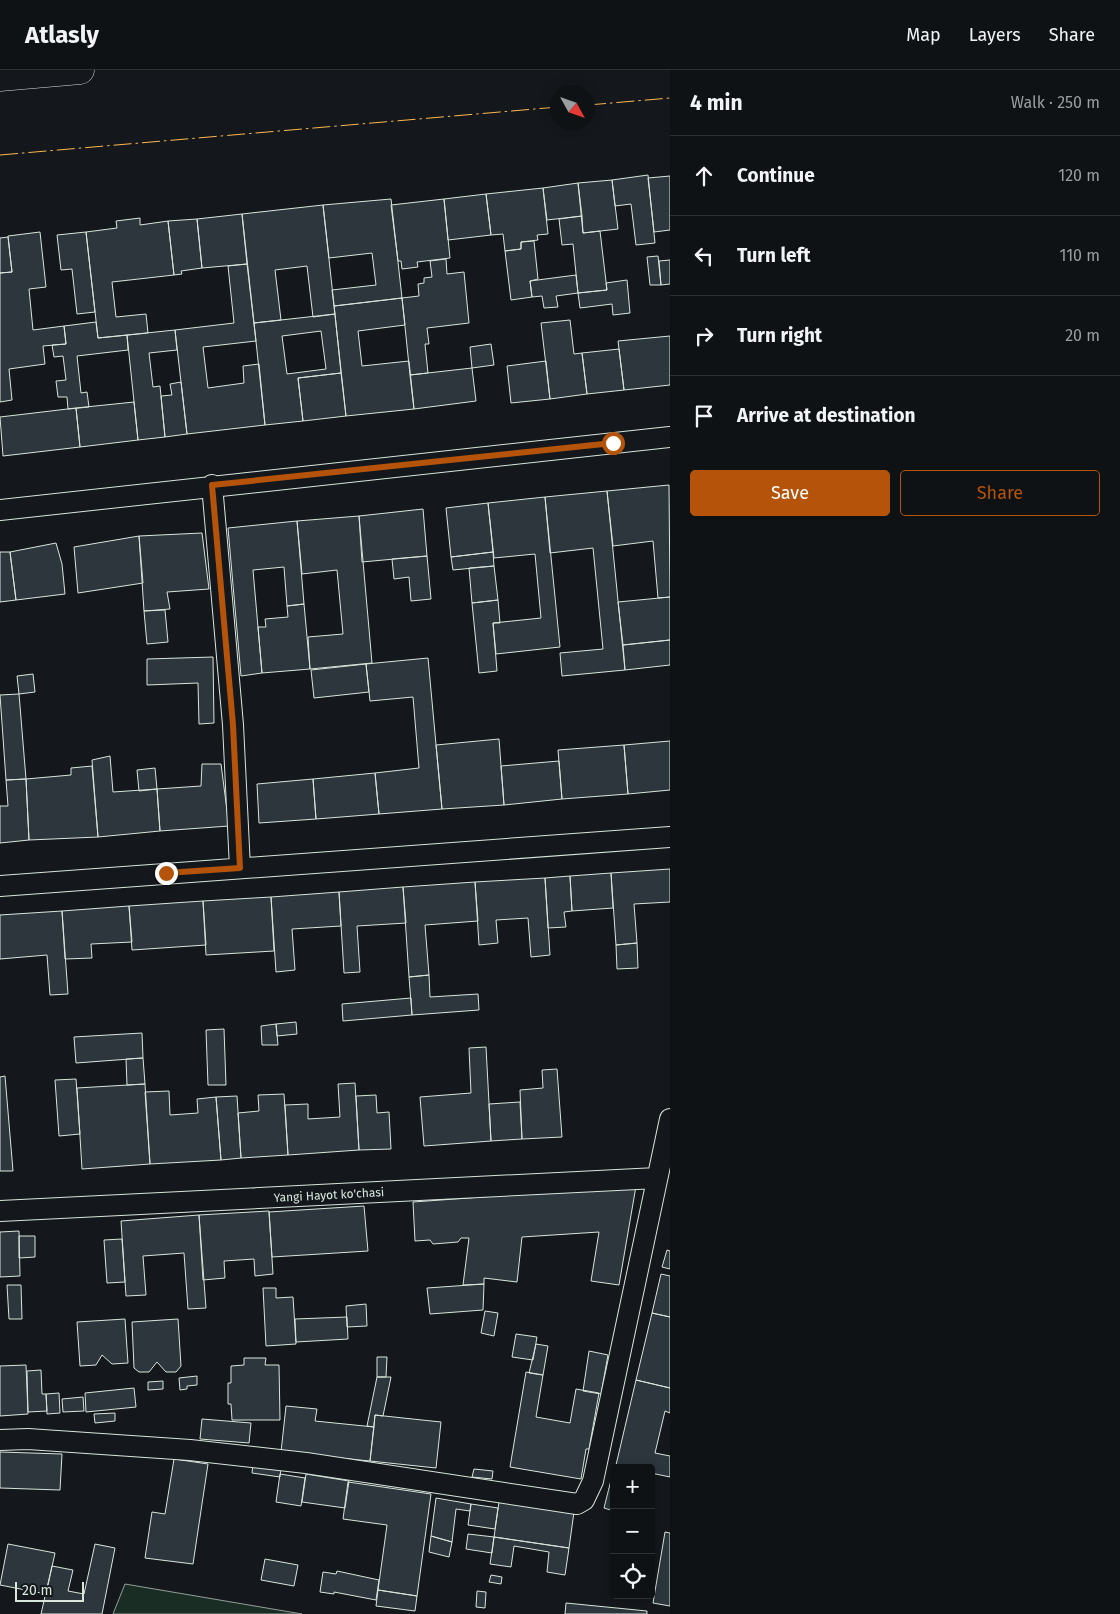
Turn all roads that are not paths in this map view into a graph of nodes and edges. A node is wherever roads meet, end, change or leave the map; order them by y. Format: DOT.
graph roads {
  1 [pos="80,70"];
  2 [pos="0,77"];
  3 [pos="670,437"];
  4 [pos="212,485"];
  5 [pos="0,510"];
  6 [pos="670,837"];
  7 [pos="240,868"];
  8 [pos="0,886"];
  9 [pos="670,1119"];
  10 [pos="657,1178"];
  11 [pos="0,1212"];
  12 [pos="0,1440"];
  1 -- 2 [label="main road"];
  3 -- 4 [label="street"];
  4 -- 5 [label="street"];
  4 -- 7 [label="street"];
  6 -- 7 [label="street"];
  7 -- 8 [label="street"];
  9 -- 10 [label="street"];
  10 -- 11 [label="street, Yangi Hayot ko'chasi"];
  10 -- 12 [label="street"];
}
